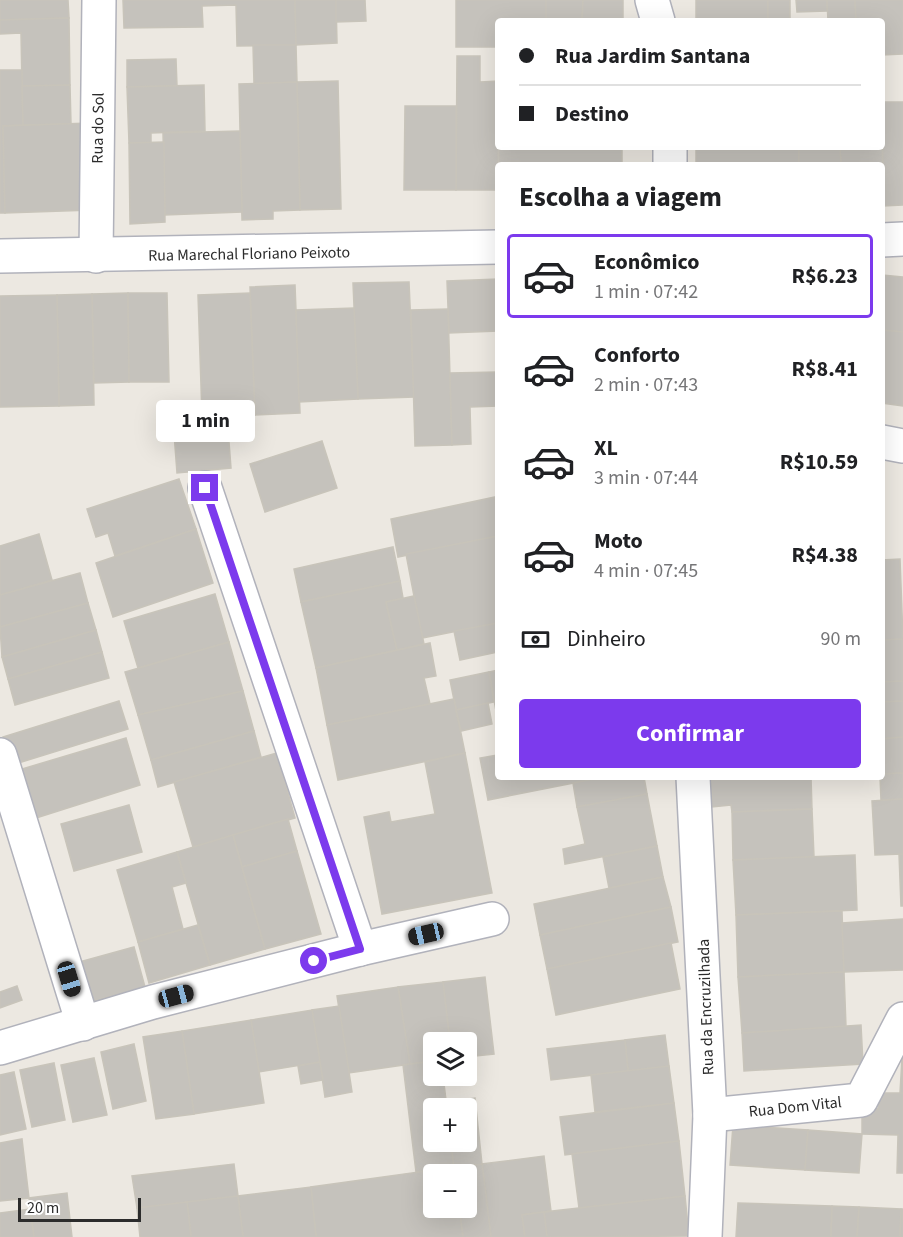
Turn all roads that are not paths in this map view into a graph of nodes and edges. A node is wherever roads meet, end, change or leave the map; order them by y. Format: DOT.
graph roads {
  1 [pos="99,0"];
  2 [pos="652,0"];
  3 [pos="657,18"];
  4 [pos="903,239"];
  5 [pos="885,240"];
  6 [pos="495,247"];
  7 [pos="0,256"];
  8 [pos="96,256"];
  9 [pos="885,443"];
  10 [pos="903,446"];
  11 [pos="205,488"];
  12 [pos="0,755"];
  13 [pos="693,780"];
  14 [pos="492,919"];
  15 [pos="360,949"];
  16 [pos="903,1019"];
  17 [pos="83,1024"];
  18 [pos="0,1048"];
  19 [pos="710,1115"];
  20 [pos="705,1237"];
  1 -- 8 [label="street, Rua do Sol"];
  2 -- 3 [label="street"];
  4 -- 5 [label="street"];
  6 -- 8 [label="street, Rua Marechal Floriano Peixoto"];
  7 -- 8 [label="street, Rua Marechal Floriano Peixoto"];
  9 -- 10 [label="street"];
  11 -- 15 [label="street"];
  12 -- 17 [label="street"];
  13 -- 19 [label="street, Rua da Encruzilhada"];
  14 -- 15 [label="street"];
  15 -- 17 [label="street"];
  16 -- 19 [label="street, Rua Dom Vital"];
  17 -- 18 [label="street"];
  19 -- 20 [label="street, Rua da Encruzilhada"];
}
